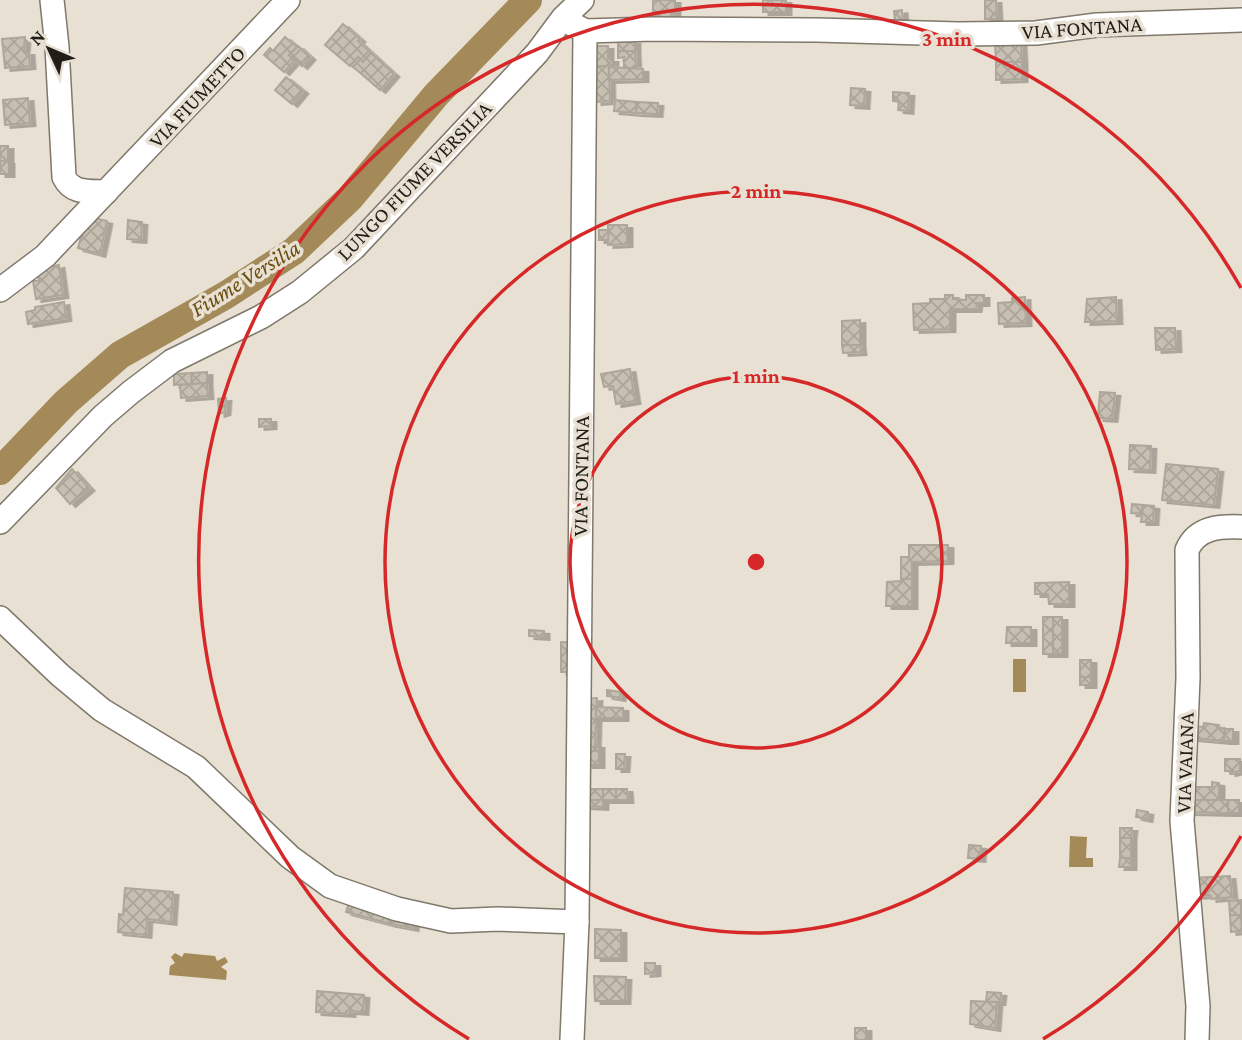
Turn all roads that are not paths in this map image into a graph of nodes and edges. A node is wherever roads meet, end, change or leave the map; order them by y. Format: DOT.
graph roads {
  1 [pos="52,0"];
  2 [pos="288,0"];
  3 [pos="582,0"];
  4 [pos="563,18"];
  5 [pos="1242,20"];
  6 [pos="585,31"];
  7 [pos="106,192"];
  8 [pos="0,290"];
  9 [pos="0,522"];
  10 [pos="1242,527"];
  11 [pos="0,618"];
  12 [pos="577,922"];
  13 [pos="572,1040"];
  14 [pos="1197,1040"];
  1 -- 7 [label="street"];
  2 -- 7 [label="street, VIA FIUMETTO"];
  3 -- 4 [label="street, LUNGO FIUME VERSILIA"];
  4 -- 6 [label="street"];
  4 -- 9 [label="street, LUNGO FIUME VERSILIA"];
  5 -- 6 [label="street, VIA FONTANA"];
  6 -- 12 [label="street, VIA FONTANA"];
  7 -- 8 [label="street, VIA FIUMETTO"];
  10 -- 14 [label="street, VIA VAIANA"];
  11 -- 12 [label="street"];
  12 -- 13 [label="street, VIA FONTANA"];
}
